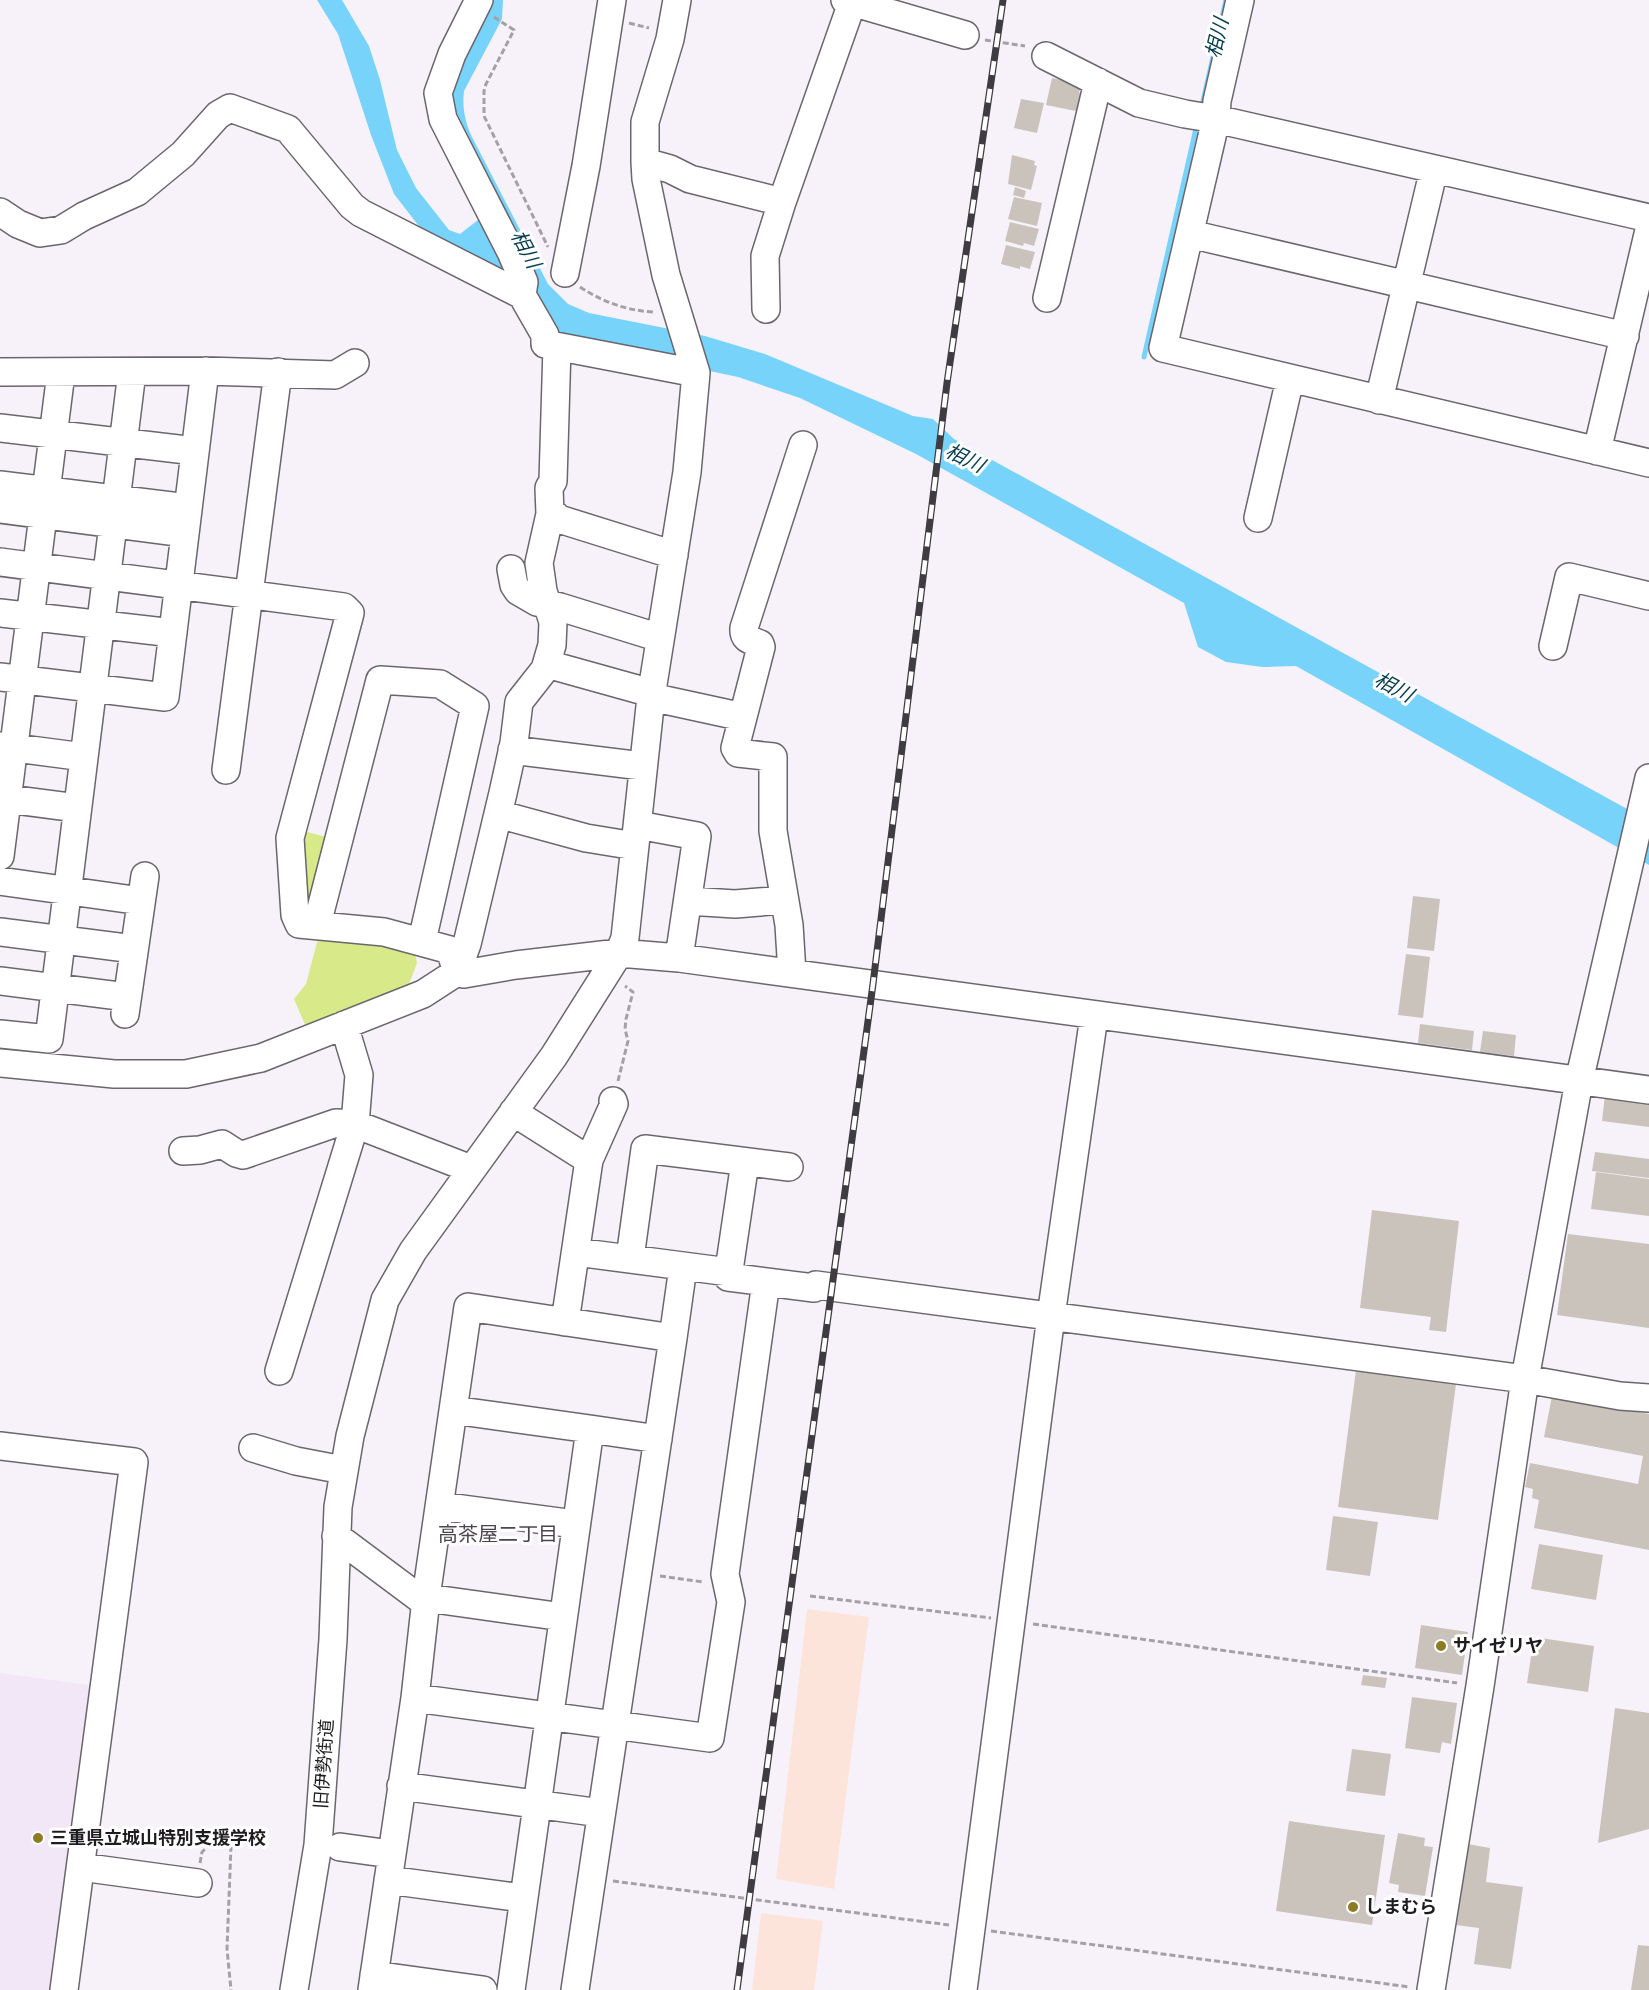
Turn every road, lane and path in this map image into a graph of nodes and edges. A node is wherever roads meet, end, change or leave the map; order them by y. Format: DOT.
graph roads {
  1 [pos="479,0"];
  2 [pos="677,0"];
  3 [pos="1240,0"];
  4 [pos="850,1"];
  5 [pos="611,9"];
  6 [pos="514,30"];
  7 [pos="671,33"];
  8 [pos="965,36"];
  9 [pos="1046,56"];
  10 [pos="1098,82"];
  11 [pos="1205,117"];
  12 [pos="645,162"];
  13 [pos="1434,169"];
  14 [pos="782,202"];
  15 [pos="0,212"];
  16 [pos="1649,218"];
  17 [pos="1649,230"];
  18 [pos="1190,234"];
  19 [pos="565,273"];
  20 [pos="1406,285"];
  21 [pos="522,295"];
  22 [pos="1047,298"];
  23 [pos="766,309"];
  24 [pos="679,314"];
  25 [pos="1624,336"];
  26 [pos="557,347"];
  27 [pos="356,363"];
  28 [pos="205,371"];
  29 [pos="0,372"];
  30 [pos="61,372"];
  31 [pos="132,372"];
  32 [pos="278,372"];
  33 [pos="696,373"];
  34 [pos="1290,379"];
  35 [pos="1379,400"];
  36 [pos="0,428"];
  37 [pos="53,434"];
  38 [pos="123,443"];
  39 [pos="802,445"];
  40 [pos="195,451"];
  41 [pos="1597,451"];
  42 [pos="1649,463"];
  43 [pos="0,484"];
  44 [pos="549,499"];
  45 [pos="45,502"];
  46 [pos="0,509"];
  47 [pos="115,512"];
  48 [pos="1258,518"];
  49 [pos="186,520"];
  50 [pos="674,555"];
  51 [pos="0,562"];
  52 [pos="36,566"];
  53 [pos="511,569"];
  54 [pos="107,574"];
  55 [pos="178,583"];
  56 [pos="249,593"];
  57 [pos="1649,596"];
  58 [pos="547,605"];
  59 [pos="0,613"];
  60 [pos="30,617"];
  61 [pos="101,625"];
  62 [pos="173,633"];
  63 [pos="660,638"];
  64 [pos="1553,646"];
  65 [pos="547,664"];
  66 [pos="11,678"];
  67 [pos="93,688"];
  68 [pos="651,695"];
  69 [pos="743,717"];
  70 [pos="7,747"];
  71 [pos="512,750"];
  72 [pos="84,757"];
  73 [pos="642,766"];
  74 [pos="226,770"];
  75 [pos="1649,778"];
  76 [pos="3,799"];
  77 [pos="77,808"];
  78 [pos="498,814"];
  79 [pos="637,835"];
  80 [pos="0,856"];
  81 [pos="0,881"];
  82 [pos="68,890"];
  83 [pos="784,900"];
  84 [pos="688,901"];
  85 [pos="317,924"];
  86 [pos="0,932"];
  87 [pos="62,940"];
  88 [pos="422,941"];
  89 [pos="134,949"];
  90 [pos="679,958"];
  91 [pos="612,963"];
  92 [pos="457,972"];
  93 [pos="792,973"];
  94 [pos="0,981"];
  95 [pos="55,988"];
  96 [pos="1094,1016"];
  97 [pos="344,1024"];
  98 [pos="0,1034"];
  99 [pos="0,1063"];
  100 [pos="1579,1082"];
  101 [pos="1649,1090"];
  102 [pos="613,1101"];
  103 [pos="513,1112"];
  104 [pos="355,1124"];
  105 [pos="183,1151"];
  106 [pos="589,1160"];
  107 [pos="745,1162"];
  108 [pos="461,1165"];
  109 [pos="789,1167"];
  110 [pos="576,1252"];
  111 [pos="630,1258"];
  112 [pos="683,1267"];
  113 [pos="729,1272"];
  114 [pos="766,1282"];
  115 [pos="1051,1316"];
  116 [pos="565,1322"];
  117 [pos="673,1338"];
  118 [pos="279,1371"];
  119 [pos="1525,1379"];
  120 [pos="1649,1398"];
  121 [pos="453,1410"];
  122 [pos="590,1430"];
  123 [pos="658,1438"];
  124 [pos="0,1446"];
  125 [pos="253,1448"];
  126 [pos="343,1470"];
  127 [pos="440,1506"];
  128 [pos="575,1524"];
  129 [pos="336,1536"];
  130 [pos="636,1572"];
  131 [pos="727,1585"];
  132 [pos="810,1596"];
  133 [pos="427,1601"];
  134 [pos="563,1617"];
  135 [pos="1012,1621"];
  136 [pos="1480,1686"];
  137 [pos="415,1698"];
  138 [pos="550,1716"];
  139 [pos="614,1724"];
  140 [pos="401,1786"];
  141 [pos="538,1804"];
  142 [pos="601,1813"];
  143 [pos="328,1846"];
  144 [pos="391,1854"];
  145 [pos="81,1867"];
  146 [pos="591,1879"];
  147 [pos="388,1880"];
  148 [pos="198,1883"];
  149 [pos="523,1898"];
  150 [pos="971,1928"];
  151 [pos="373,1983"];
  152 [pos="1424,1989"];
  153 [pos="64,1990"];
  154 [pos="231,1990"];
  155 [pos="294,1990"];
  156 [pos="483,1990"];
  157 [pos="511,1990"];
  158 [pos="575,1990"];
  159 [pos="963,1990"];
  1 -- 21 [label="street"];
  2 -- 7 [label="street"];
  3 -- 11 [label="street"];
  4 -- 8 [label="street"];
  4 -- 14 [label="street"];
  5 -- 7 [label="path"];
  5 -- 19 [label="street"];
  6 -- 19 [label="path"];
  7 -- 12 [label="street"];
  8 -- 9 [label="path"];
  9 -- 10 [label="street"];
  10 -- 11 [label="street"];
  10 -- 22 [label="street"];
  11 -- 13 [label="street"];
  11 -- 18 [label="street"];
  12 -- 14 [label="street"];
  12 -- 24 [label="street"];
  13 -- 16 [label="street"];
  13 -- 20 [label="street"];
  14 -- 23 [label="street"];
  15 -- 21 [label="street"];
  17 -- 25 [label="street"];
  18 -- 20 [label="street"];
  18 -- 34 [label="street"];
  19 -- 24 [label="path"];
  20 -- 25 [label="street"];
  20 -- 35 [label="street"];
  21 -- 26 [label="street"];
  24 -- 33 [label="street"];
  25 -- 41 [label="street"];
  26 -- 33 [label="street"];
  26 -- 44 [label="street"];
  27 -- 32 [label="street"];
  28 -- 31 [label="street"];
  28 -- 32 [label="street"];
  28 -- 40 [label="street"];
  29 -- 30 [label="street"];
  30 -- 31 [label="street"];
  30 -- 37 [label="street"];
  31 -- 38 [label="street"];
  32 -- 56 [label="street"];
  33 -- 50 [label="street, 旧伊勢街道"];
  34 -- 35 [label="street"];
  34 -- 48 [label="street"];
  35 -- 41 [label="street"];
  36 -- 37 [label="street"];
  37 -- 38 [label="street"];
  37 -- 45 [label="street"];
  38 -- 40 [label="street"];
  38 -- 47 [label="street"];
  39 -- 69 [label="street"];
  40 -- 49 [label="street"];
  41 -- 42 [label="street"];
  43 -- 45 [label="street"];
  44 -- 50 [label="street"];
  44 -- 58 [label="street"];
  45 -- 46 [label="street"];
  45 -- 47 [label="street"];
  45 -- 52 [label="street"];
  47 -- 49 [label="street"];
  47 -- 54 [label="street"];
  49 -- 55 [label="street"];
  50 -- 63 [label="street, 旧伊勢街道"];
  51 -- 52 [label="street"];
  52 -- 54 [label="street"];
  52 -- 60 [label="street"];
  53 -- 58 [label="street"];
  54 -- 55 [label="street"];
  54 -- 61 [label="street"];
  55 -- 56 [label="street"];
  55 -- 62 [label="street"];
  56 -- 74 [label="street"];
  56 -- 85 [label="street"];
  57 -- 64 [label="street"];
  58 -- 63 [label="street"];
  58 -- 65 [label="street"];
  59 -- 60 [label="street"];
  60 -- 61 [label="street"];
  60 -- 66 [label="street"];
  61 -- 62 [label="street"];
  61 -- 67 [label="street"];
  62 -- 67 [label="street"];
  63 -- 68 [label="street, 旧伊勢街道"];
  65 -- 68 [label="street"];
  65 -- 71 [label="street"];
  66 -- 67 [label="street"];
  66 -- 70 [label="street"];
  67 -- 72 [label="street"];
  68 -- 69 [label="street"];
  68 -- 73 [label="street, 旧伊勢街道"];
  69 -- 83 [label="street"];
  70 -- 72 [label="street"];
  70 -- 76 [label="street"];
  71 -- 73 [label="street"];
  71 -- 78 [label="street"];
  72 -- 77 [label="street"];
  73 -- 79 [label="street, 旧伊勢街道"];
  75 -- 100 [label="street"];
  76 -- 77 [label="street"];
  76 -- 80 [label="street"];
  77 -- 82 [label="street"];
  78 -- 79 [label="street"];
  78 -- 92 [label="street"];
  79 -- 84 [label="street"];
  79 -- 91 [label="street, 旧伊勢街道"];
  81 -- 82 [label="street"];
  82 -- 87 [label="street"];
  82 -- 89 [label="street"];
  83 -- 84 [label="street"];
  83 -- 93 [label="street"];
  84 -- 90 [label="street"];
  85 -- 88 [label="street"];
  85 -- 88 [label="street"];
  86 -- 87 [label="street"];
  87 -- 89 [label="street"];
  87 -- 95 [label="street"];
  88 -- 92 [label="street"];
  89 -- 95 [label="street"];
  90 -- 91 [label="street"];
  90 -- 93 [label="street"];
  91 -- 92 [label="street"];
  91 -- 102 [label="path"];
  91 -- 103 [label="street, 旧伊勢街道"];
  92 -- 97 [label="street"];
  93 -- 96 [label="street"];
  94 -- 95 [label="street"];
  95 -- 98 [label="street"];
  96 -- 100 [label="street"];
  96 -- 115 [label="street"];
  97 -- 99 [label="street"];
  97 -- 104 [label="street"];
  100 -- 101 [label="street"];
  100 -- 119 [label="street"];
  102 -- 106 [label="street"];
  103 -- 106 [label="street"];
  103 -- 108 [label="street, 旧伊勢街道"];
  104 -- 105 [label="street"];
  104 -- 108 [label="street"];
  104 -- 118 [label="street"];
  106 -- 110 [label="street"];
  107 -- 109 [label="street"];
  107 -- 111 [label="street"];
  107 -- 113 [label="street"];
  108 -- 126 [label="street, 旧伊勢街道"];
  110 -- 111 [label="street"];
  110 -- 116 [label="street"];
  111 -- 112 [label="street"];
  112 -- 113 [label="street"];
  112 -- 117 [label="street"];
  113 -- 114 [label="street"];
  114 -- 115 [label="street"];
  114 -- 131 [label="street"];
  115 -- 119 [label="street"];
  115 -- 135 [label="street"];
  116 -- 117 [label="street"];
  116 -- 121 [label="street"];
  117 -- 123 [label="street"];
  119 -- 120 [label="street"];
  119 -- 136 [label="street"];
  121 -- 122 [label="street"];
  121 -- 127 [label="street"];
  122 -- 123 [label="street"];
  122 -- 128 [label="street"];
  123 -- 130 [label="street"];
  124 -- 145 [label="street"];
  125 -- 126 [label="street"];
  126 -- 129 [label="street, 旧伊勢街道"];
  127 -- 128 [label="street"];
  127 -- 133 [label="street"];
  128 -- 134 [label="street"];
  129 -- 133 [label="street"];
  129 -- 143 [label="street, 旧伊勢街道"];
  130 -- 131 [label="path"];
  130 -- 139 [label="street"];
  131 -- 139 [label="street"];
  132 -- 135 [label="path"];
  133 -- 134 [label="street"];
  133 -- 137 [label="street"];
  134 -- 138 [label="street"];
  135 -- 136 [label="path"];
  135 -- 150 [label="street"];
  136 -- 152 [label="street"];
  137 -- 138 [label="street"];
  137 -- 140 [label="street"];
  138 -- 139 [label="street"];
  138 -- 141 [label="street"];
  139 -- 142 [label="street"];
  140 -- 141 [label="street"];
  140 -- 144 [label="street"];
  141 -- 142 [label="street"];
  141 -- 149 [label="street"];
  142 -- 146 [label="street"];
  143 -- 144 [label="street"];
  143 -- 155 [label="street, 旧伊勢街道"];
  144 -- 147 [label="street"];
  145 -- 148 [label="street"];
  145 -- 153 [label="street"];
  146 -- 150 [label="path"];
  146 -- 158 [label="street"];
  147 -- 149 [label="street"];
  147 -- 151 [label="street"];
  148 -- 154 [label="path"];
  149 -- 157 [label="street"];
  150 -- 152 [label="path"];
  150 -- 159 [label="street"];
  151 -- 156 [label="street"];
}
